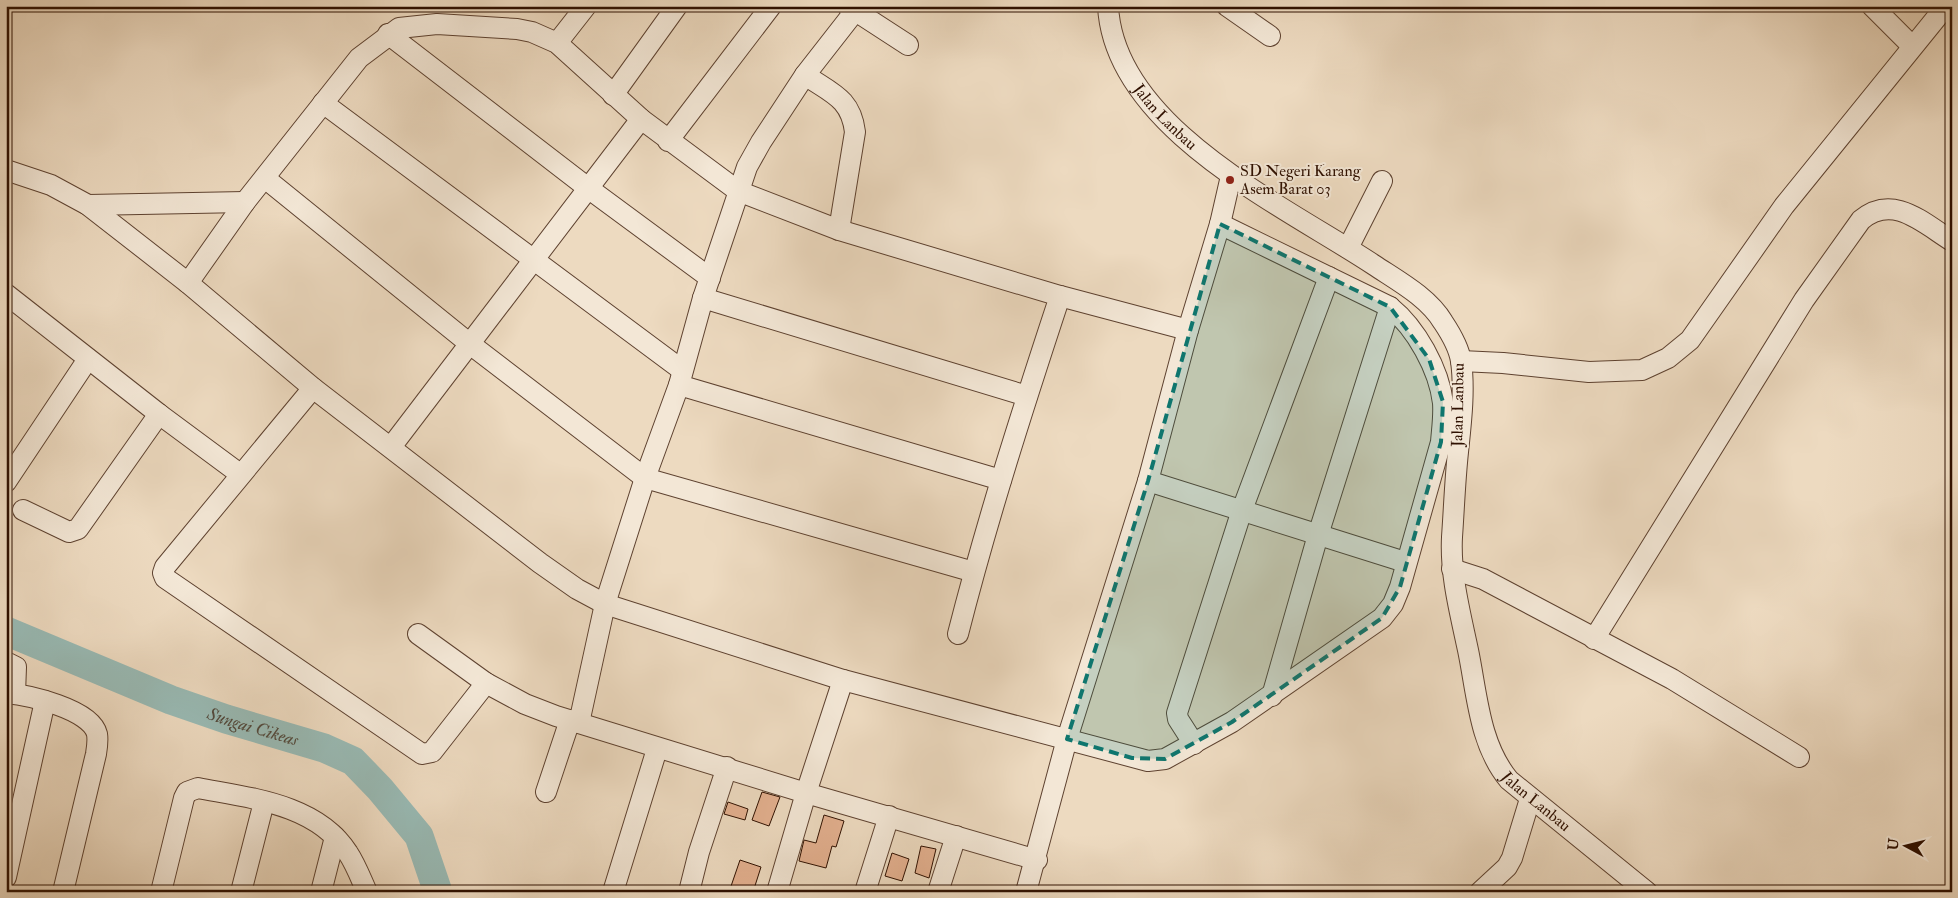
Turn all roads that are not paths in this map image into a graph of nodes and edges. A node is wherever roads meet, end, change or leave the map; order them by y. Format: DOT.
graph roads {
  1 [pos="586,6"];
  2 [pos="677,6"];
  3 [pos="771,6"];
  4 [pos="1108,6"];
  5 [pos="1227,6"];
  6 [pos="1872,6"];
  7 [pos="1946,6"];
  8 [pos="852,9"];
  9 [pos="388,34"];
  10 [pos="1270,36"];
  11 [pos="558,43"];
  12 [pos="908,45"];
  13 [pos="1912,46"];
  14 [pos="805,75"];
  15 [pos="613,94"];
  16 [pos="323,103"];
  17 [pos="641,119"];
  18 [pos="668,141"];
  19 [pos="6,170"];
  20 [pos="1231,176"];
  21 [pos="266,179"];
  22 [pos="1382,182"];
  23 [pos="588,188"];
  24 [pos="738,191"];
  25 [pos="245,202"];
  26 [pos="88,205"];
  27 [pos="1220,224"];
  28 [pos="839,230"];
  29 [pos="1952,241"];
  30 [pos="1348,248"];
  31 [pos="533,258"];
  32 [pos="1329,276"];
  33 [pos="710,278"];
  34 [pos="188,283"];
  35 [pos="6,294"];
  36 [pos="1060,296"];
  37 [pos="703,298"];
  38 [pos="1390,307"];
  39 [pos="1188,330"];
  40 [pos="470,344"];
  41 [pos="88,359"];
  42 [pos="1461,361"];
  43 [pos="680,377"];
  44 [pos="313,388"];
  45 [pos="1026,396"];
  46 [pos="159,414"];
  47 [pos="391,447"];
  48 [pos="240,474"];
  49 [pos="645,478"];
  50 [pos="1001,480"];
  51 [pos="1148,481"];
  52 [pos="6,482"];
  53 [pos="23,510"];
  54 [pos="1242,510"];
  55 [pos="1318,535"];
  56 [pos="1405,562"];
  57 [pos="1452,569"];
  58 [pos="974,572"];
  59 [pos="605,604"];
  60 [pos="418,634"];
  61 [pos="958,634"];
  62 [pos="1594,638"];
  63 [pos="6,662"];
  64 [pos="843,680"];
  65 [pos="486,683"];
  66 [pos="11,693"];
  67 [pos="1272,696"];
  68 [pos="45,701"];
  69 [pos="574,722"];
  70 [pos="1066,739"];
  71 [pos="1194,744"];
  72 [pos="657,748"];
  73 [pos="1798,757"];
  74 [pos="727,767"];
  75 [pos="546,792"];
  76 [pos="806,793"];
  77 [pos="1530,799"];
  78 [pos="264,802"];
  79 [pos="889,816"];
  80 [pos="956,836"];
  81 [pos="335,837"];
  82 [pos="1036,860"];
  83 [pos="6,877"];
  84 [pos="63,892"];
  85 [pos="161,892"];
  86 [pos="241,892"];
  87 [pos="321,892"];
  88 [pos="367,892"];
  89 [pos="613,892"];
  90 [pos="689,892"];
  91 [pos="778,892"];
  92 [pos="865,892"];
  93 [pos="938,892"];
  94 [pos="1026,892"];
  95 [pos="1480,892"];
  96 [pos="1647,892"];
  1 -- 11 [label="street"];
  2 -- 15 [label="street"];
  3 -- 18 [label="street"];
  4 -- 20 [label="street, Jalan Lanbau"];
  5 -- 10 [label="street"];
  6 -- 13 [label="street"];
  7 -- 13 [label="street"];
  8 -- 12 [label="street"];
  8 -- 14 [label="street"];
  9 -- 11 [label="street"];
  9 -- 16 [label="street"];
  9 -- 23 [label="street"];
  11 -- 15 [label="street"];
  13 -- 42 [label="street"];
  14 -- 24 [label="street"];
  14 -- 28 [label="street"];
  15 -- 17 [label="street"];
  16 -- 21 [label="street"];
  16 -- 31 [label="street"];
  17 -- 18 [label="street"];
  17 -- 23 [label="street"];
  18 -- 24 [label="street"];
  19 -- 26 [label="street"];
  20 -- 27 [label="street"];
  20 -- 30 [label="street, Jalan Lanbau"];
  21 -- 25 [label="street"];
  21 -- 40 [label="street"];
  22 -- 30 [label="street"];
  23 -- 31 [label="street"];
  23 -- 33 [label="street"];
  24 -- 28 [label="street"];
  24 -- 33 [label="street"];
  25 -- 26 [label="street"];
  25 -- 34 [label="street"];
  26 -- 34 [label="street"];
  27 -- 32 [label="street"];
  27 -- 39 [label="street"];
  28 -- 36 [label="street"];
  29 -- 62 [label="street"];
  30 -- 42 [label="street, Jalan Lanbau"];
  31 -- 40 [label="street"];
  31 -- 43 [label="street"];
  32 -- 38 [label="street"];
  32 -- 54 [label="street"];
  33 -- 37 [label="street"];
  34 -- 44 [label="street"];
  35 -- 41 [label="street"];
  36 -- 39 [label="street"];
  36 -- 45 [label="street"];
  37 -- 43 [label="street"];
  37 -- 45 [label="street"];
  38 -- 55 [label="street"];
  38 -- 56 [label="street"];
  39 -- 51 [label="street"];
  40 -- 47 [label="street"];
  40 -- 49 [label="street"];
  41 -- 46 [label="street"];
  41 -- 52 [label="street"];
  42 -- 57 [label="street, Jalan Lanbau"];
  43 -- 49 [label="street"];
  43 -- 50 [label="street"];
  44 -- 47 [label="street"];
  44 -- 48 [label="street"];
  45 -- 50 [label="street"];
  46 -- 48 [label="street"];
  46 -- 53 [label="street"];
  47 -- 59 [label="street"];
  48 -- 65 [label="street"];
  49 -- 58 [label="street"];
  49 -- 59 [label="street"];
  50 -- 58 [label="street"];
  51 -- 54 [label="street"];
  51 -- 70 [label="street"];
  54 -- 55 [label="street"];
  54 -- 71 [label="street"];
  55 -- 56 [label="street"];
  55 -- 67 [label="street"];
  56 -- 67 [label="street"];
  57 -- 62 [label="street"];
  57 -- 77 [label="street, Jalan Lanbau"];
  58 -- 61 [label="street"];
  59 -- 64 [label="street"];
  59 -- 69 [label="street"];
  60 -- 65 [label="street"];
  62 -- 73 [label="street"];
  63 -- 66 [label="street"];
  64 -- 70 [label="street"];
  64 -- 76 [label="street"];
  65 -- 69 [label="street"];
  66 -- 68 [label="street"];
  67 -- 71 [label="street"];
  68 -- 83 [label="street"];
  68 -- 84 [label="street"];
  69 -- 72 [label="street"];
  69 -- 75 [label="street"];
  70 -- 71 [label="street"];
  70 -- 82 [label="street"];
  72 -- 74 [label="street"];
  72 -- 89 [label="street"];
  74 -- 76 [label="street"];
  74 -- 90 [label="street"];
  76 -- 79 [label="street"];
  76 -- 91 [label="street"];
  77 -- 95 [label="street"];
  77 -- 96 [label="street, Jalan Lanbau"];
  78 -- 81 [label="street"];
  78 -- 85 [label="street"];
  78 -- 86 [label="street"];
  79 -- 80 [label="street"];
  79 -- 92 [label="street"];
  80 -- 82 [label="street"];
  80 -- 93 [label="street"];
  81 -- 87 [label="street"];
  81 -- 88 [label="street"];
  82 -- 94 [label="street"];
}
